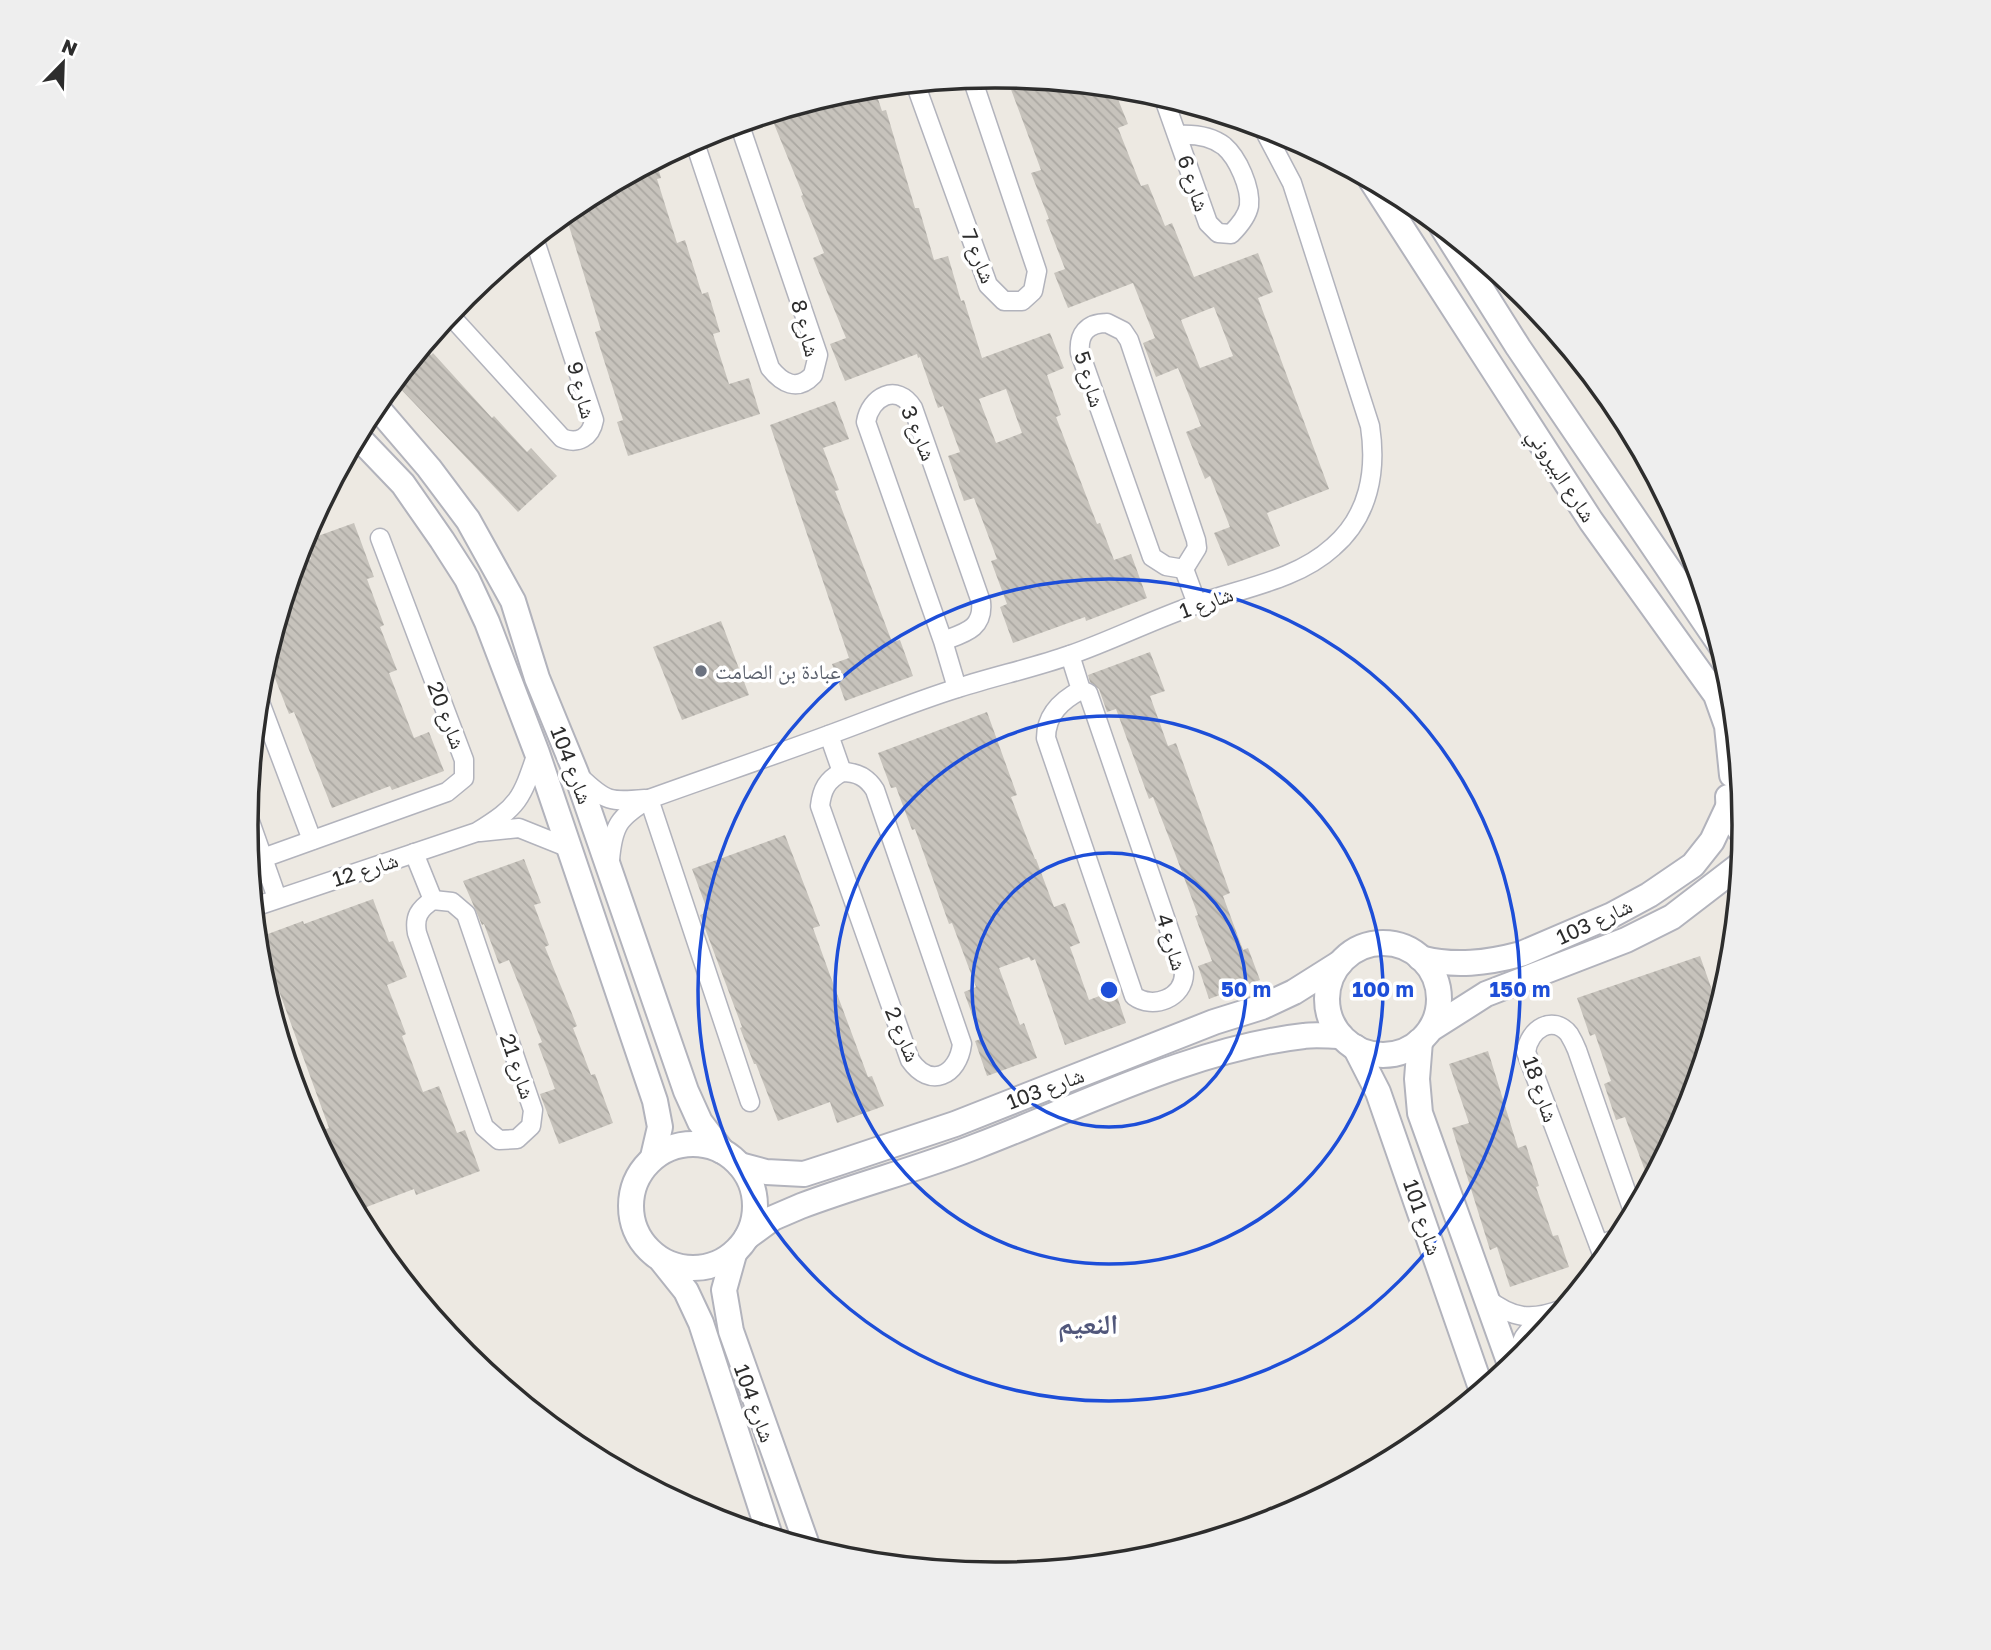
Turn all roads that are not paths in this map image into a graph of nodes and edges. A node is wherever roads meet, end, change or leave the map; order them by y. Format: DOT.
graph roads {
  1 [pos="976,88"];
  2 [pos="918,92"];
  3 [pos="1168,109"];
  4 [pos="742,133"];
  5 [pos="1177,135"];
  6 [pos="1270,141"];
  7 [pos="698,151"];
  8 [pos="1382,198"];
  9 [pos="1447,243"];
  10 [pos="537,248"];
  11 [pos="1457,251"];
  12 [pos="1422,260"];
  13 [pos="1470,271"];
  14 [pos="1441,290"];
  15 [pos="457,322"];
  16 [pos="383,414"];
  17 [pos="381,416"];
  18 [pos="369,436"];
  19 [pos="364,444"];
  20 [pos="471,526"];
  21 [pos="380,538"];
  22 [pos="442,540"];
  23 [pos="1184,569"];
  24 [pos="1197,604"];
  25 [pos="1704,621"];
  26 [pos="943,641"];
  27 [pos="1070,655"];
  28 [pos="957,688"];
  29 [pos="1081,690"];
  30 [pos="266,718"];
  31 [pos="1726,723"];
  32 [pos="829,735"];
  33 [pos="537,753"];
  34 [pos="842,772"];
  35 [pos="576,773"];
  36 [pos="1731,781"];
  37 [pos="649,799"];
  38 [pos="1728,807"];
  39 [pos="1733,818"];
  40 [pos="477,832"];
  41 [pos="312,840"];
  42 [pos="259,846"];
  43 [pos="569,848"];
  44 [pos="414,853"];
  45 [pos="263,858"];
  46 [pos="609,867"];
  47 [pos="1731,872"];
  48 [pos="277,898"];
  49 [pos="433,900"];
  50 [pos="263,904"];
  51 [pos="1420,958"];
  52 [pos="1340,963"];
  53 [pos="1425,1035"];
  54 [pos="1348,1041"];
  55 [pos="750,1102"];
  56 [pos="653,1157"];
  57 [pos="731,1158"];
  58 [pos="1630,1201"];
  59 [pos="741,1245"];
  60 [pos="1600,1247"];
  61 [pos="662,1261"];
  62 [pos="1485,1297"];
  63 [pos="1545,1316"];
  64 [pos="1539,1318"];
  65 [pos="1523,1340"];
  66 [pos="1507,1356"];
  67 [pos="1479,1382"];
  68 [pos="767,1526"];
  69 [pos="804,1537"];
  1 -- 2 [label="street, شارع 7"];
  3 -- 5 [label="street, شارع 6"];
  4 -- 7 [label="street, شارع 8"];
  5 -- 5 [label="street, شارع 6"];
  6 -- 24 [label="street, شارع 1"];
  8 -- 12 [label="street, شارع البيروني"];
  9 -- 12 [label="street"];
  10 -- 15 [label="street, شارع 9"];
  11 -- 13 [label="street, شارع البيروني"];
  12 -- 14 [label="street, شارع البيروني"];
  13 -- 14 [label="street"];
  13 -- 25 [label="street, شارع البيروني"];
  14 -- 31 [label="street, شارع البيروني"];
  16 -- 20 [label="street, شارع 104"];
  17 -- 18 [label="street"];
  19 -- 22 [label="street, شارع 104"];
  20 -- 22 [label="street"];
  20 -- 35 [label="street, شارع 104"];
  21 -- 41 [label="street, شارع 20"];
  22 -- 33 [label="street, شارع 104"];
  23 -- 23 [label="street, شارع 5"];
  23 -- 24 [label="street"];
  24 -- 27 [label="street, شارع 1"];
  26 -- 26 [label="street, شارع 3"];
  26 -- 28 [label="street, شارع 3"];
  27 -- 28 [label="street, شارع 1"];
  27 -- 29 [label="street, شارع 4"];
  28 -- 32 [label="street, شارع 1"];
  29 -- 29 [label="street, شارع 4"];
  30 -- 41 [label="street"];
  32 -- 34 [label="street"];
  32 -- 37 [label="street, شارع 1"];
  33 -- 40 [label="street, شارع 12"];
  33 -- 43 [label="street, شارع 104"];
  34 -- 34 [label="street, شارع 2"];
  35 -- 37 [label="street, شارع 1"];
  35 -- 46 [label="street, شارع 104"];
  36 -- 38 [label="street, شارع البيروني"];
  37 -- 46 [label="street, شارع 1"];
  37 -- 55 [label="street"];
  38 -- 39 [label="street"];
  38 -- 51 [label="street, شارع 103"];
  40 -- 43 [label="street, شارع 12"];
  40 -- 44 [label="street, شارع 12"];
  41 -- 45 [label="street, شارع 20"];
  42 -- 45 [label="street"];
  43 -- 56 [label="street, شارع 104"];
  44 -- 48 [label="street, شارع 12"];
  44 -- 49 [label="street"];
  45 -- 48 [label="street"];
  46 -- 57 [label="street, شارع 104"];
  47 -- 53 [label="street, شارع 103"];
  48 -- 50 [label="street, شارع 12"];
  49 -- 49 [label="street, شارع 21"];
  51 -- 52 [label="street"];
  51 -- 53 [label="street"];
  52 -- 54 [label="street"];
  52 -- 57 [label="street, شارع 103"];
  53 -- 54 [label="street"];
  53 -- 62 [label="street, شارع 101"];
  54 -- 59 [label="street, شارع 103"];
  54 -- 67 [label="street, شارع 101"];
  56 -- 57 [label="street"];
  56 -- 61 [label="street"];
  57 -- 59 [label="street"];
  58 -- 60 [label="street, شارع 18"];
  59 -- 61 [label="street"];
  59 -- 69 [label="street, شارع 104"];
  61 -- 68 [label="street, شارع 104"];
  62 -- 64 [label="street"];
  62 -- 66 [label="street, شارع 101"];
  63 -- 64 [label="street"];
  64 -- 65 [label="street"];
}
